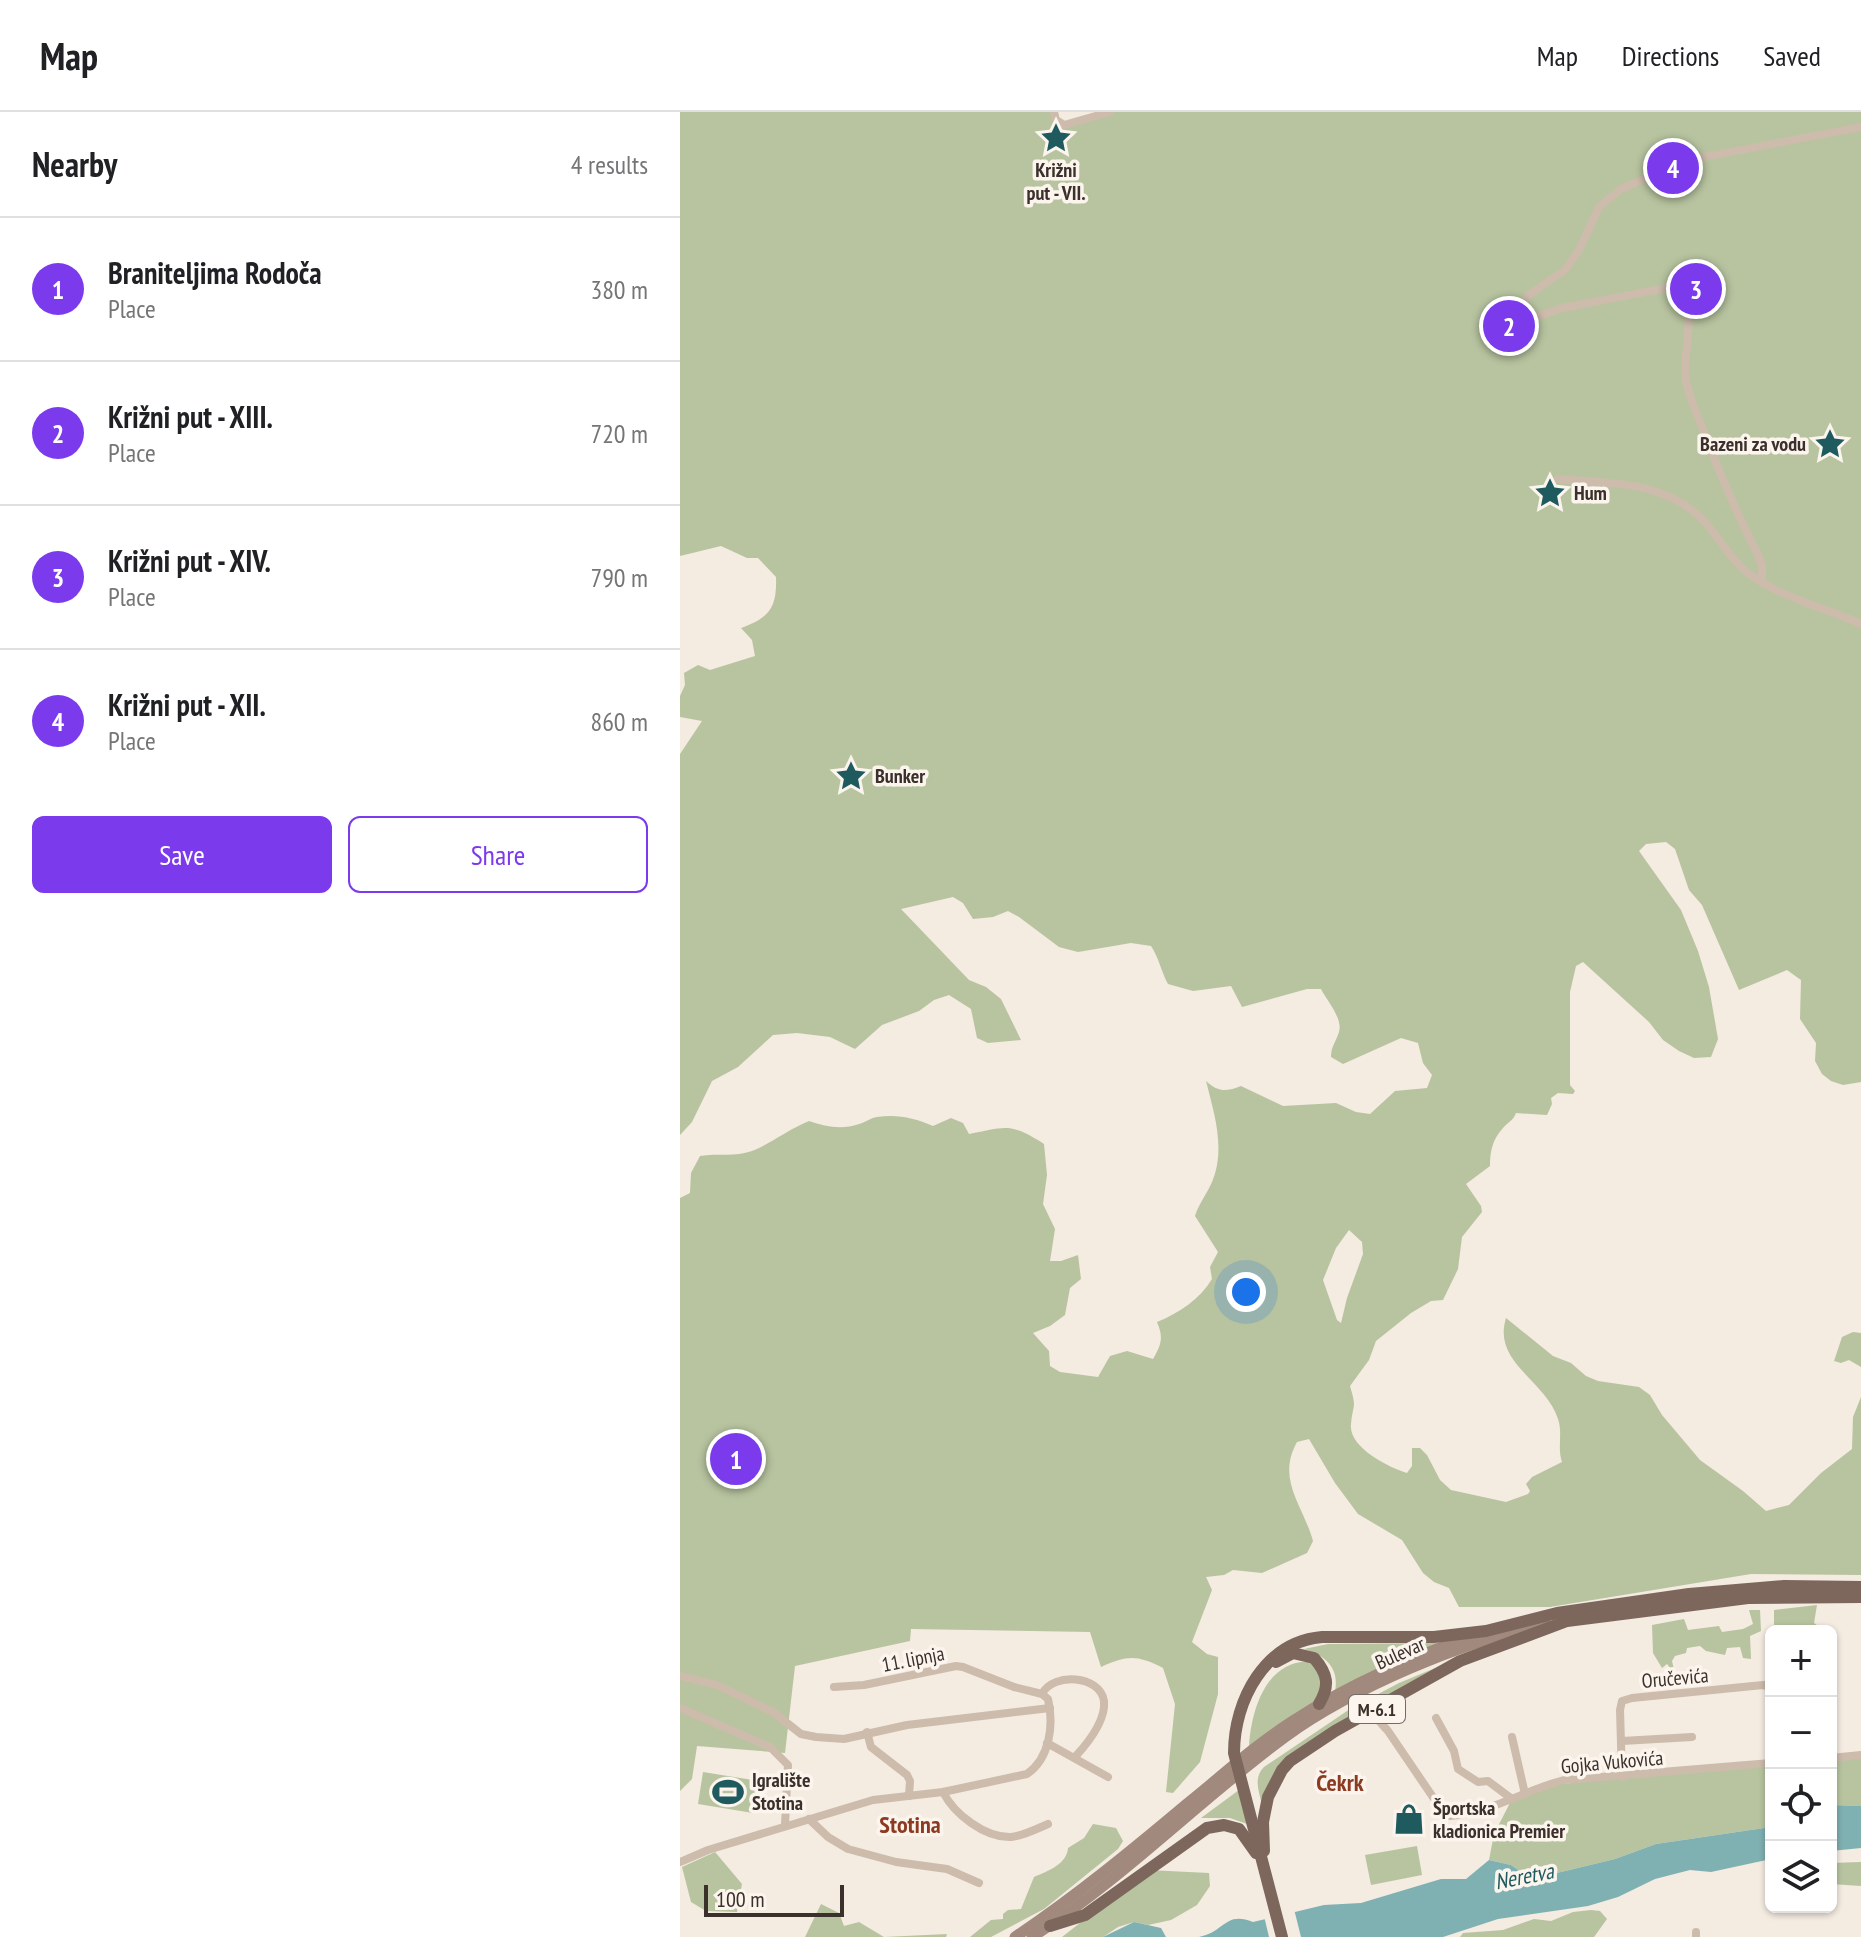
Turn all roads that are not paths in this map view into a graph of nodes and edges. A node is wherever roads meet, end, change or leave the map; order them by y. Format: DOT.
graph roads {
  1 [pos="1054,112"];
  2 [pos="1110,112"];
  3 [pos="1861,127"];
  4 [pos="1558,479"];
  5 [pos="1762,581"];
  6 [pos="1861,624"];
  7 [pos="1861,1587"];
  8 [pos="1861,1597"];
  9 [pos="1567,1621"];
  10 [pos="1486,1631"];
  11 [pos="1266,1667"];
  12 [pos="680,1676"];
  13 [pos="1765,1686"];
  14 [pos="834,1687"];
  15 [pos="1042,1694"];
  16 [pos="1319,1704"];
  17 [pos="680,1708"];
  18 [pos="1050,1708"];
  19 [pos="1371,1712"];
  20 [pos="1436,1718"];
  21 [pos="867,1732"];
  22 [pos="1512,1737"];
  23 [pos="1692,1737"];
  24 [pos="1622,1741"];
  25 [pos="1047,1743"];
  26 [pos="1261,1750"];
  27 [pos="1861,1755"];
  28 [pos="1075,1757"];
  29 [pos="1837,1757"];
  30 [pos="1765,1764"];
  31 [pos="1108,1777"];
  32 [pos="1622,1777"];
  33 [pos="1225,1778"];
  34 [pos="943,1792"];
  35 [pos="1525,1794"];
  36 [pos="909,1796"];
  37 [pos="1512,1799"];
  38 [pos="809,1819"];
  39 [pos="1048,1824"];
  40 [pos="785,1825"];
  41 [pos="680,1862"];
  42 [pos="1263,1862"];
  43 [pos="979,1883"];
  44 [pos="1050,1926"];
  45 [pos="1015,1937"];
  46 [pos="1032,1937"];
  47 [pos="1282,1937"];
  1 -- 2 [label="street"];
  3 -- 5 [label="street"];
  4 -- 5 [label="street"];
  5 -- 6 [label="street"];
  7 -- 10 [label="main road, M-6.1"];
  8 -- 9 [label="main road, Bulevar / M-6.1"];
  9 -- 19 [label="main road, M-6.1"];
  9 -- 26 [label="main road, Bulevar"];
  10 -- 11 [label="main road, M-6.1"];
  10 -- 16 [label="main road"];
  11 -- 16 [label="main road"];
  11 -- 42 [label="main road, M-6.1"];
  12 -- 21 [label="street"];
  13 -- 24 [label="street, Oručevića"];
  14 -- 15 [label="street, 11. lipnja"];
  15 -- 18 [label="street"];
  15 -- 28 [label="street"];
  16 -- 26 [label="main road"];
  17 -- 40 [label="street"];
  18 -- 21 [label="street"];
  18 -- 25 [label="street"];
  19 -- 37 [label="street, Gojka Vukovića"];
  19 -- 42 [label="main road, M-6.1"];
  20 -- 37 [label="street"];
  21 -- 36 [label="street"];
  22 -- 35 [label="street"];
  23 -- 24 [label="street"];
  24 -- 32 [label="street, Oručevića"];
  25 -- 28 [label="street"];
  25 -- 34 [label="street"];
  26 -- 33 [label="main road, Bulevar"];
  27 -- 29 [label="street"];
  28 -- 31 [label="street"];
  30 -- 32 [label="street, Gojka Vukovića"];
  32 -- 35 [label="street, Gojka Vukovića"];
  33 -- 44 [label="main road, Bulevar"];
  33 -- 45 [label="main road"];
  34 -- 36 [label="street"];
  34 -- 39 [label="street"];
  35 -- 37 [label="street, Gojka Vukovića"];
  36 -- 38 [label="street"];
  38 -- 40 [label="street"];
  38 -- 43 [label="street"];
  40 -- 41 [label="street"];
  42 -- 44 [label="main road"];
  42 -- 47 [label="main road, M-6.1"];
  44 -- 46 [label="main road, Bulevar"];
}
